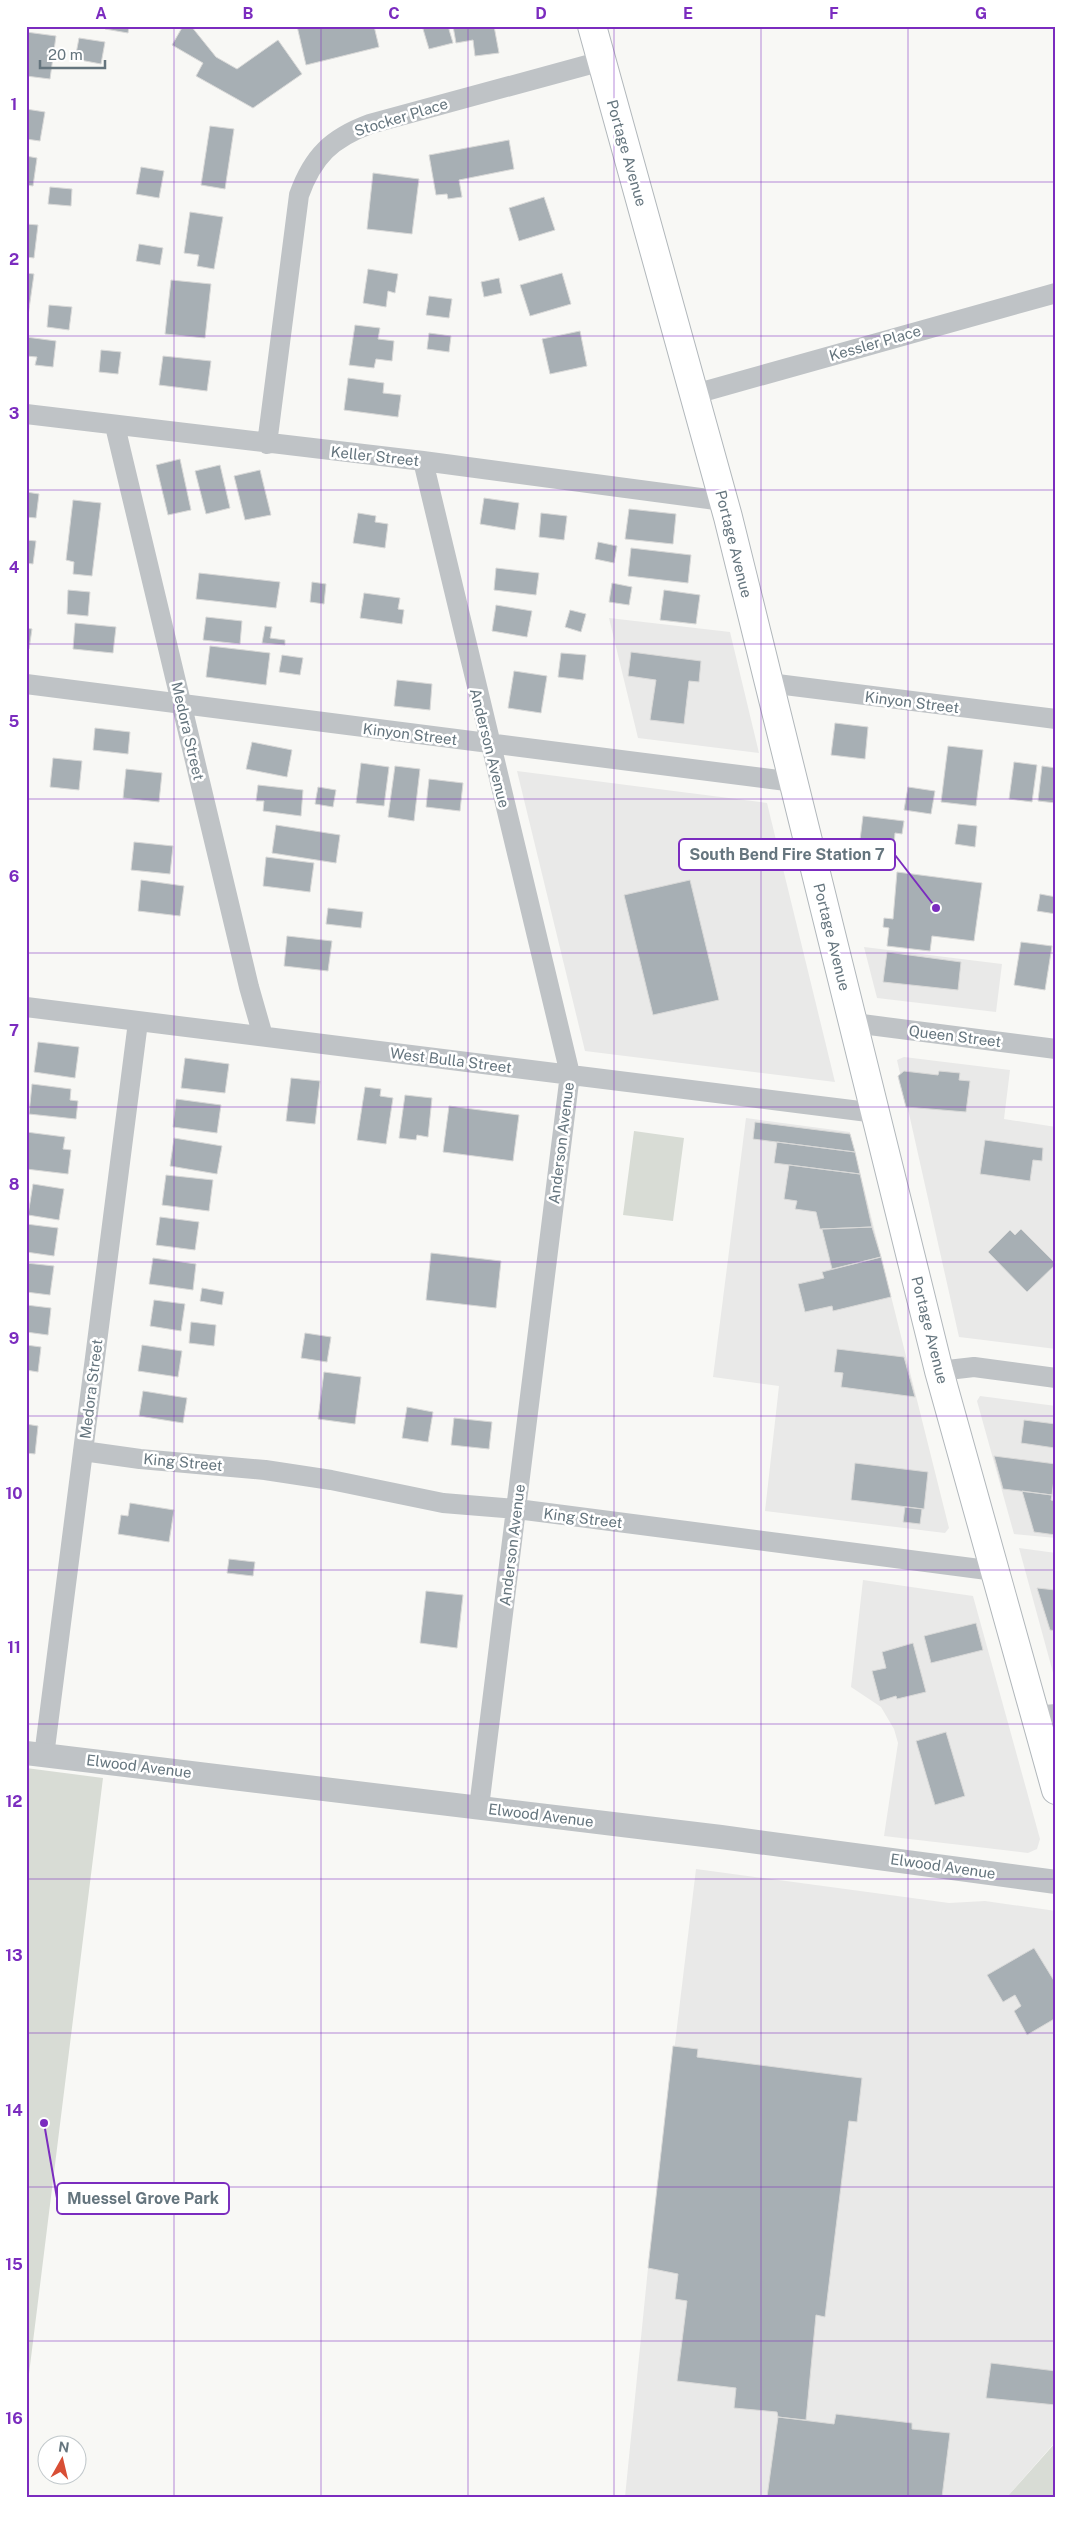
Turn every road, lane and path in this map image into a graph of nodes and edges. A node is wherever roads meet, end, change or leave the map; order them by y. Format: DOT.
graph roads {
  1 [pos="592,26"];
  2 [pos="602,61"];
  3 [pos="1056,293"];
  4 [pos="695,394"];
  5 [pos="26,414"];
  6 [pos="115,426"];
  7 [pos="267,444"];
  8 [pos="422,461"];
  9 [pos="723,501"];
  10 [pos="769,683"];
  11 [pos="26,684"];
  12 [pos="182,705"];
  13 [pos="1056,719"];
  14 [pos="489,744"];
  15 [pos="794,782"];
  16 [pos="26,1007"];
  17 [pos="138,1022"];
  18 [pos="854,1023"];
  19 [pos="263,1036"];
  20 [pos="1056,1049"];
  21 [pos="570,1074"];
  22 [pos="876,1113"];
  23 [pos="939,1371"];
  24 [pos="1056,1378"];
  25 [pos="83,1451"];
  26 [pos="517,1509"];
  27 [pos="995,1571"];
  28 [pos="1045,1715"];
  29 [pos="35,1754"];
  30 [pos="1056,1790"];
  31 [pos="479,1807"];
  32 [pos="1056,1882"];
  1 -- 2 [label="main road, Portage Avenue"];
  2 -- 4 [label="main road, Portage Avenue"];
  2 -- 7 [label="street, Stocker Place"];
  3 -- 4 [label="street, Kessler Place"];
  4 -- 9 [label="main road, Portage Avenue"];
  5 -- 6 [label="street, Keller Street"];
  6 -- 7 [label="street, Keller Street"];
  6 -- 12 [label="street, Medora Street"];
  7 -- 8 [label="street, Keller Street"];
  8 -- 9 [label="street, Keller Street"];
  8 -- 14 [label="street, Anderson Avenue"];
  9 -- 10 [label="main road, Portage Avenue"];
  10 -- 13 [label="street, Kinyon Street"];
  10 -- 15 [label="main road, Portage Avenue"];
  11 -- 12 [label="street, Kinyon Street"];
  12 -- 14 [label="street, Kinyon Street"];
  12 -- 19 [label="street, Medora Street"];
  14 -- 15 [label="street, Kinyon Street"];
  14 -- 21 [label="street, Anderson Avenue"];
  15 -- 18 [label="main road, Portage Avenue"];
  16 -- 17 [label="street, West Bulla Street"];
  17 -- 19 [label="street, West Bulla Street"];
  17 -- 25 [label="street, Medora Street"];
  18 -- 20 [label="street, Queen Street"];
  18 -- 22 [label="main road, Portage Avenue"];
  19 -- 21 [label="street, West Bulla Street"];
  21 -- 22 [label="street, West Bulla Street"];
  21 -- 26 [label="street, Anderson Avenue"];
  22 -- 23 [label="main road, Portage Avenue"];
  23 -- 24 [label="street"];
  23 -- 27 [label="main road, Portage Avenue"];
  25 -- 26 [label="street, King Street"];
  25 -- 29 [label="street, Medora Street"];
  26 -- 27 [label="street, King Street"];
  26 -- 31 [label="street, Anderson Avenue"];
  27 -- 28 [label="main road, Portage Avenue"];
  28 -- 30 [label="main road, Portage Avenue"];
  29 -- 31 [label="street, Elwood Avenue"];
  31 -- 32 [label="street, Elwood Avenue"];
}
